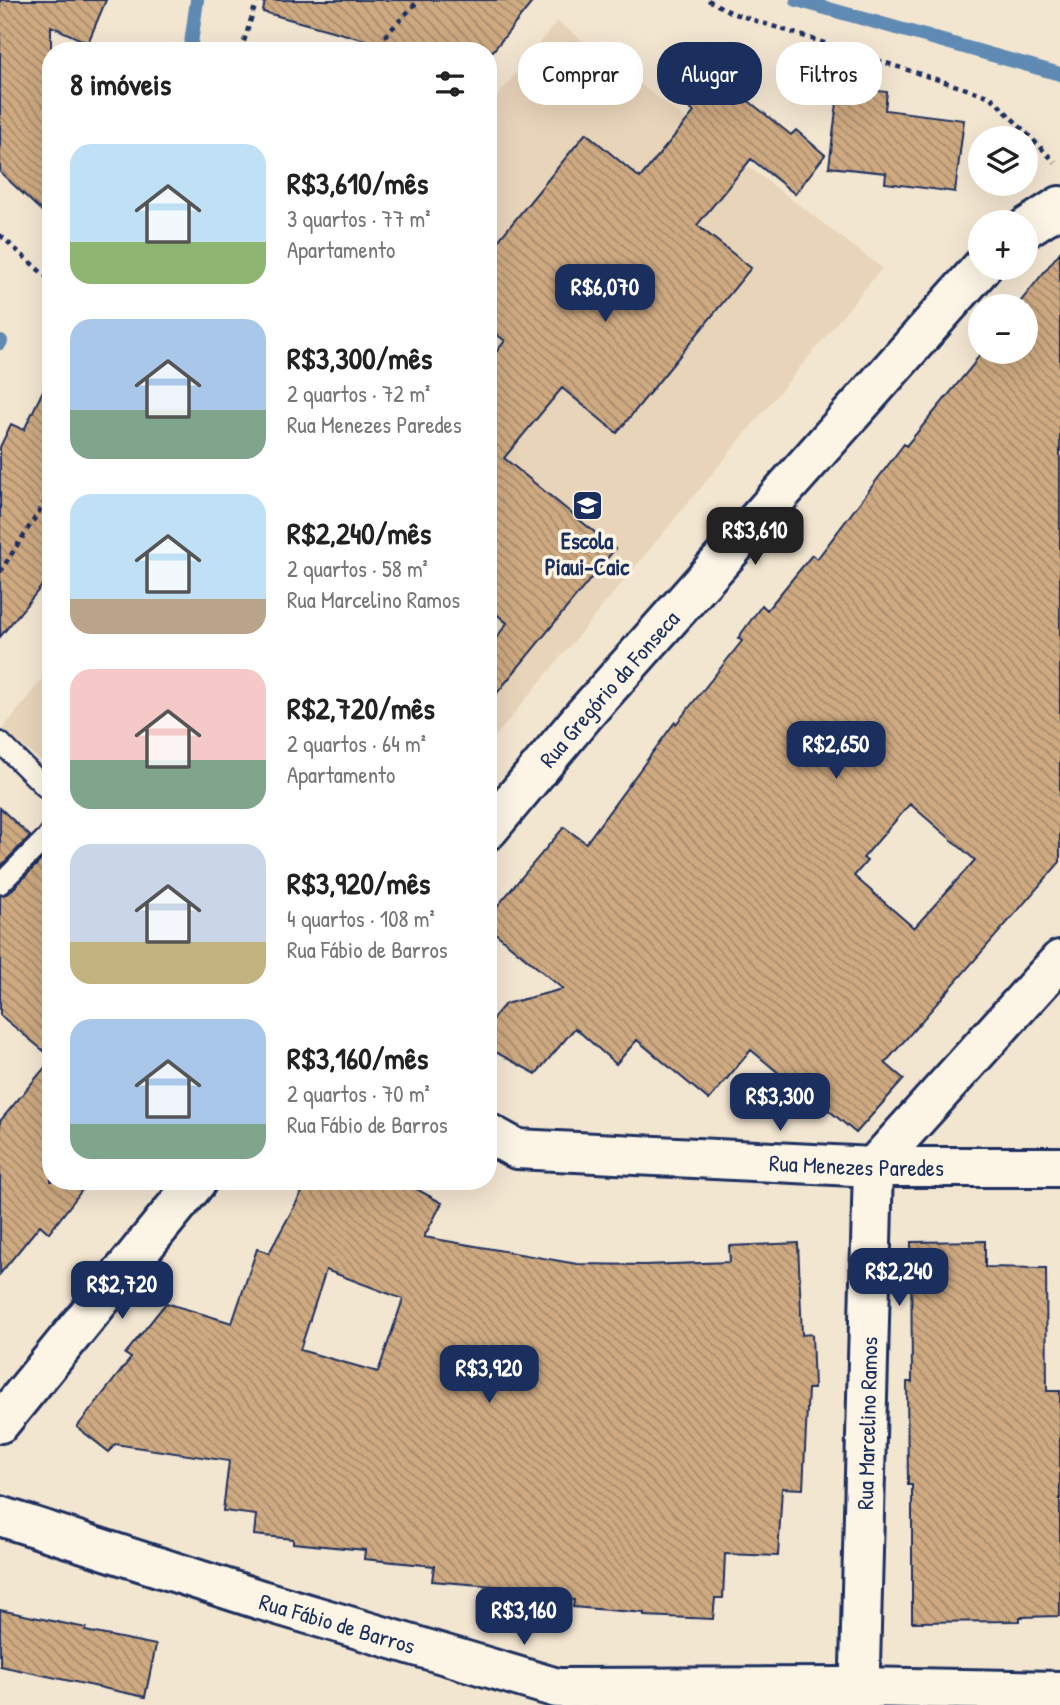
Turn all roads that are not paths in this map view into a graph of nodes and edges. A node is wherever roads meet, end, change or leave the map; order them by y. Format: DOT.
graph roads {
  1 [pos="1060,206"];
  2 [pos="1038,220"];
  3 [pos="970,280"];
  4 [pos="0,742"];
  5 [pos="42,784"];
  6 [pos="497,819"];
  7 [pos="42,843"];
  8 [pos="0,884"];
  9 [pos="1060,961"];
  10 [pos="497,1138"];
  11 [pos="873,1167"];
  12 [pos="1060,1167"];
  13 [pos="190,1190"];
  14 [pos="0,1423"];
  15 [pos="0,1516"];
  16 [pos="1060,1691"];
  17 [pos="859,1696"];
  1 -- 2 [label="street"];
  3 -- 6 [label="street, Rua Gregório da Fonseca"];
  4 -- 5 [label="lane"];
  7 -- 8 [label="lane"];
  9 -- 11 [label="street"];
  10 -- 11 [label="street, Rua Menezes Paredes"];
  11 -- 12 [label="street, Rua Menezes Paredes"];
  11 -- 17 [label="street, Rua Marcelino Ramos"];
  13 -- 14 [label="street"];
  15 -- 17 [label="street, Rua Fábio de Barros"];
  16 -- 17 [label="street, Rua Fábio de Barros"];
}
